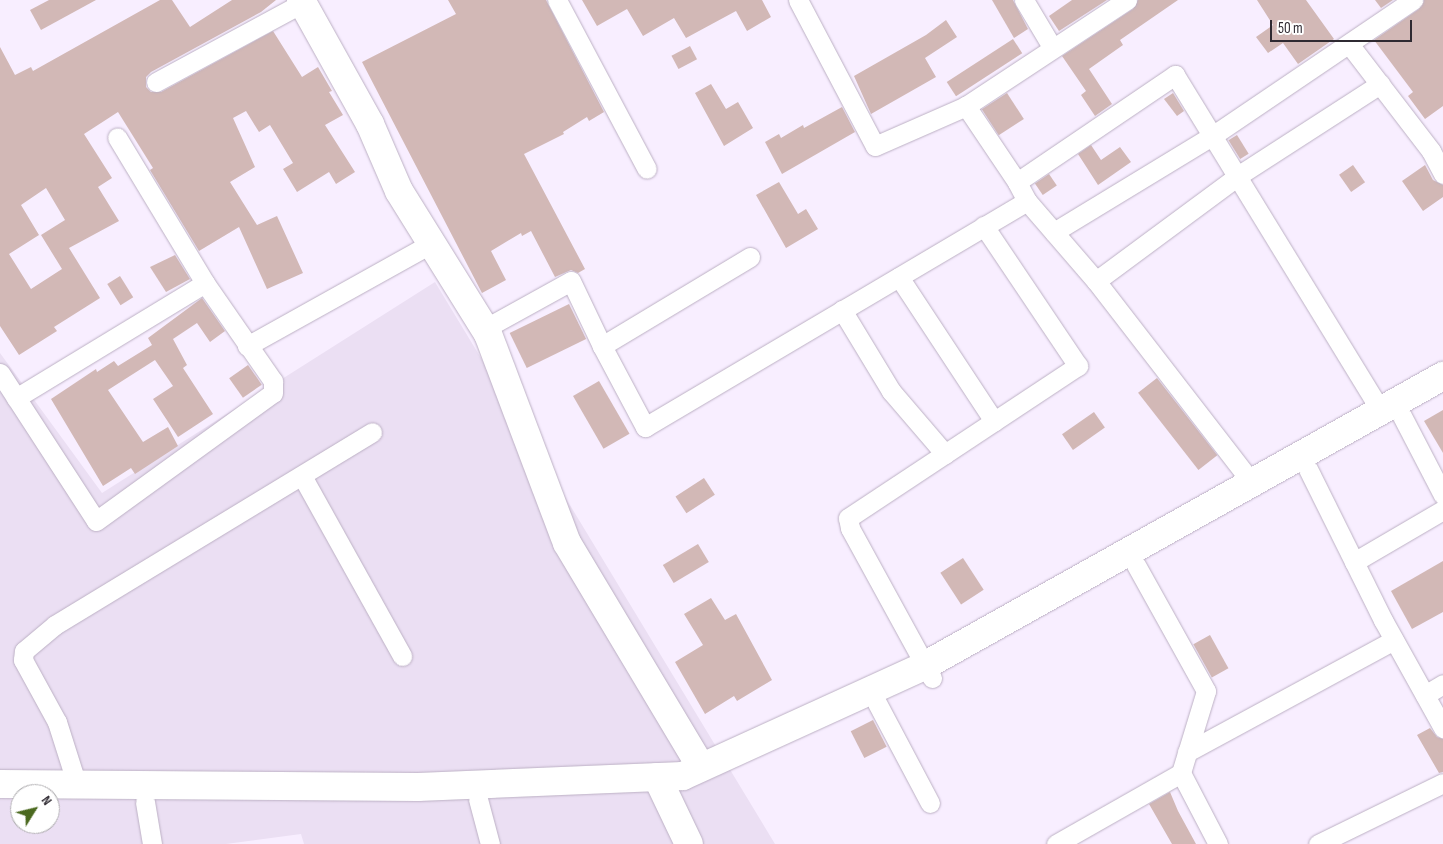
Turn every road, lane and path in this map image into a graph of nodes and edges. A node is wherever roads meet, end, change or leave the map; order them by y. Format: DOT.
graph roads {
  1 [pos="557,0"];
  2 [pos="798,0"];
  3 [pos="1024,0"];
  4 [pos="1127,0"];
  5 [pos="1413,0"];
  6 [pos="301,2"];
  7 [pos="1349,44"];
  8 [pos="1052,47"];
  9 [pos="156,82"];
  10 [pos="1380,84"];
  11 [pos="966,106"];
  12 [pos="1212,136"];
  13 [pos="117,137"];
  14 [pos="1437,147"];
  15 [pos="647,169"];
  16 [pos="1443,174"];
  17 [pos="1237,177"];
  18 [pos="1017,182"];
  19 [pos="1027,201"];
  20 [pos="984,226"];
  21 [pos="1054,232"];
  22 [pos="432,243"];
  23 [pos="750,257"];
  24 [pos="899,277"];
  25 [pos="1096,281"];
  26 [pos="205,283"];
  27 [pos="842,310"];
  28 [pos="484,329"];
  29 [pos="247,346"];
  30 [pos="602,346"];
  31 [pos="0,373"];
  32 [pos="1443,376"];
  33 [pos="1443,394"];
  34 [pos="16,398"];
  35 [pos="1391,414"];
  36 [pos="994,421"];
  37 [pos="372,432"];
  38 [pos="944,454"];
  39 [pos="1308,469"];
  40 [pos="302,476"];
  41 [pos="1252,483"];
  42 [pos="1443,495"];
  43 [pos="1443,510"];
  44 [pos="1354,562"];
  45 [pos="1136,565"];
  46 [pos="1394,640"];
  47 [pos="402,656"];
  48 [pos="928,672"];
  49 [pos="1443,684"];
  50 [pos="1425,695"];
  51 [pos="877,703"];
  52 [pos="1443,728"];
  53 [pos="1187,752"];
  54 [pos="702,767"];
  55 [pos="1181,772"];
  56 [pos="1443,783"];
  57 [pos="0,784"];
  58 [pos="659,784"];
  59 [pos="77,785"];
  60 [pos="60,798"];
  61 [pos="478,799"];
  62 [pos="145,802"];
  63 [pos="930,803"];
  64 [pos="152,844"];
  65 [pos="490,844"];
  66 [pos="689,844"];
  67 [pos="1056,844"];
  68 [pos="1218,844"];
  69 [pos="1318,844"];
  1 -- 15 [label="street"];
  2 -- 11 [label="street"];
  3 -- 8 [label="street"];
  4 -- 8 [label="street"];
  5 -- 7 [label="street"];
  6 -- 9 [label="street"];
  6 -- 22 [label="street"];
  7 -- 10 [label="street"];
  7 -- 12 [label="street"];
  8 -- 11 [label="street"];
  10 -- 14 [label="street"];
  10 -- 17 [label="street"];
  11 -- 18 [label="street"];
  12 -- 17 [label="street"];
  12 -- 18 [label="street"];
  12 -- 21 [label="street"];
  13 -- 26 [label="street"];
  14 -- 16 [label="street"];
  17 -- 25 [label="street"];
  17 -- 35 [label="street"];
  18 -- 19 [label="street"];
  19 -- 20 [label="street"];
  19 -- 21 [label="street"];
  20 -- 24 [label="street"];
  20 -- 36 [label="street"];
  21 -- 25 [label="street"];
  22 -- 28 [label="street"];
  22 -- 29 [label="street"];
  23 -- 30 [label="street"];
  24 -- 27 [label="street"];
  24 -- 36 [label="street"];
  25 -- 41 [label="street"];
  26 -- 29 [label="street"];
  26 -- 34 [label="street"];
  27 -- 30 [label="street"];
  27 -- 38 [label="street"];
  28 -- 30 [label="street"];
  28 -- 54 [label="street"];
  29 -- 34 [label="street"];
  31 -- 34 [label="street"];
  32 -- 35 [label="street"];
  33 -- 35 [label="street"];
  35 -- 39 [label="street"];
  35 -- 41 [label="street"];
  35 -- 42 [label="street"];
  36 -- 38 [label="street"];
  37 -- 40 [label="street"];
  38 -- 48 [label="street"];
  39 -- 44 [label="street"];
  39 -- 45 [label="street"];
  40 -- 47 [label="street"];
  40 -- 59 [label="street"];
  41 -- 48 [label="street"];
  43 -- 44 [label="street"];
  44 -- 46 [label="street"];
  45 -- 48 [label="street"];
  45 -- 53 [label="street"];
  46 -- 50 [label="street"];
  46 -- 53 [label="street"];
  48 -- 51 [label="street"];
  48 -- 54 [label="street"];
  49 -- 50 [label="street"];
  50 -- 52 [label="street"];
  51 -- 58 [label="street"];
  51 -- 63 [label="street"];
  53 -- 55 [label="street"];
  54 -- 58 [label="street"];
  55 -- 67 [label="street"];
  55 -- 68 [label="street"];
  56 -- 69 [label="street"];
  57 -- 59 [label="street"];
  58 -- 59 [label="street"];
  58 -- 61 [label="street"];
  58 -- 66 [label="street"];
  60 -- 62 [label="street"];
  61 -- 62 [label="street"];
  61 -- 65 [label="street"];
  62 -- 64 [label="street"];
}
